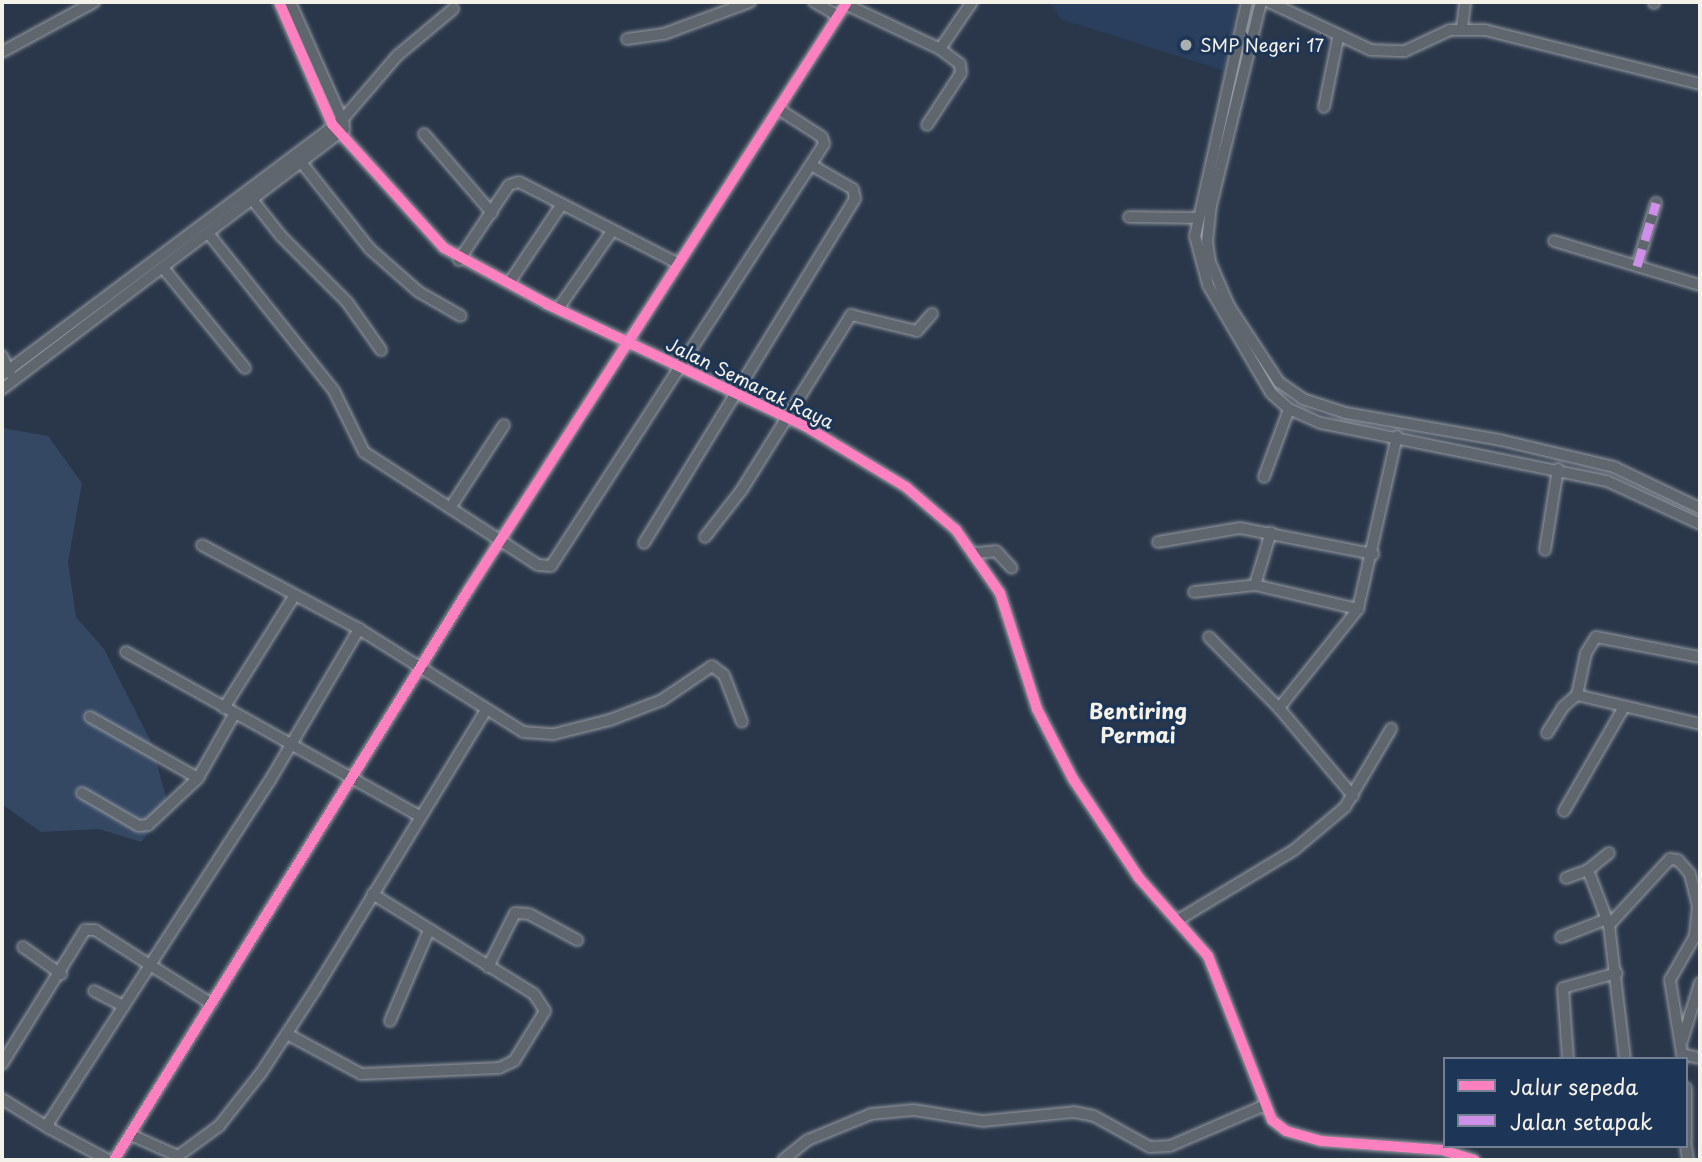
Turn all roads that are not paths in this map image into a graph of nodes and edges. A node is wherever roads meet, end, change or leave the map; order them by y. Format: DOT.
graph roads {
  1 [pos="94,2"];
  2 [pos="282,2"];
  3 [pos="750,2"];
  4 [pos="814,2"];
  5 [pos="972,2"];
  6 [pos="1247,2"];
  7 [pos="1261,2"];
  8 [pos="1269,2"];
  9 [pos="1465,2"];
  10 [pos="453,9"];
  11 [pos="843,9"];
  12 [pos="1462,28"];
  13 [pos="1338,38"];
  14 [pos="627,39"];
  15 [pos="940,49"];
  16 [pos="2,52"];
  17 [pos="1700,85"];
  18 [pos="1324,107"];
  19 [pos="780,110"];
  20 [pos="927,125"];
  21 [pos="340,127"];
  22 [pos="424,134"];
  23 [pos="301,162"];
  24 [pos="813,166"];
  25 [pos="251,198"];
  26 [pos="1656,203"];
  27 [pos="562,204"];
  28 [pos="492,213"];
  29 [pos="1129,217"];
  30 [pos="1197,218"];
  31 [pos="613,230"];
  32 [pos="208,233"];
  33 [pos="1554,241"];
  34 [pos="459,260"];
  35 [pos="677,263"];
  36 [pos="1637,266"];
  37 [pos="164,270"];
  38 [pos="509,283"];
  39 [pos="1700,285"];
  40 [pos="558,309"];
  41 [pos="932,314"];
  42 [pos="461,316"];
  43 [pos="629,343"];
  44 [pos="381,350"];
  45 [pos="2,356"];
  46 [pos="245,368"];
  47 [pos="680,368"];
  48 [pos="7,374"];
  49 [pos="1279,382"];
  50 [pos="2,389"];
  51 [pos="735,393"];
  52 [pos="1271,393"];
  53 [pos="1289,409"];
  54 [pos="786,416"];
  55 [pos="504,425"];
  56 [pos="1397,436"];
  57 [pos="1500,440"];
  58 [pos="1498,457"];
  59 [pos="1558,470"];
  60 [pos="1264,477"];
  61 [pos="450,508"];
  62 [pos="1700,508"];
  63 [pos="1700,524"];
  64 [pos="1271,532"];
  65 [pos="705,537"];
  66 [pos="502,539"];
  67 [pos="644,542"];
  68 [pos="1158,542"];
  69 [pos="202,545"];
  70 [pos="1545,550"];
  71 [pos="975,553"];
  72 [pos="1373,554"];
  73 [pos="1012,568"];
  74 [pos="1255,585"];
  75 [pos="1194,592"];
  76 [pos="295,595"];
  77 [pos="1357,609"];
  78 [pos="359,629"];
  79 [pos="1209,637"];
  80 [pos="126,652"];
  81 [pos="1700,657"];
  82 [pos="421,666"];
  83 [pos="1577,695"];
  84 [pos="1623,707"];
  85 [pos="224,708"];
  86 [pos="1279,708"];
  87 [pos="486,710"];
  88 [pos="236,713"];
  89 [pos="90,717"];
  90 [pos="742,722"];
  91 [pos="1700,724"];
  92 [pos="1391,729"];
  93 [pos="1547,733"];
  94 [pos="290,743"];
  95 [pos="198,778"];
  96 [pos="352,779"];
  97 [pos="82,793"];
  98 [pos="1353,796"];
  99 [pos="1564,811"];
  100 [pos="420,816"];
  101 [pos="1609,853"];
  102 [pos="1588,870"];
  103 [pos="1566,878"];
  104 [pos="373,894"];
  105 [pos="1178,920"];
  106 [pos="1608,922"];
  107 [pos="429,930"];
  108 [pos="1561,937"];
  109 [pos="1697,938"];
  110 [pos="577,940"];
  111 [pos="23,947"];
  112 [pos="150,965"];
  113 [pos="488,967"];
  114 [pos="61,974"];
  115 [pos="1617,974"];
  116 [pos="1700,983"];
  117 [pos="93,991"];
  118 [pos="1698,998"];
  119 [pos="212,1004"];
  120 [pos="123,1006"];
  121 [pos="390,1021"];
  122 [pos="286,1034"];
  123 [pos="1682,1052"];
  124 [pos="1568,1057"];
  125 [pos="1625,1057"];
  126 [pos="1700,1058"];
  127 [pos="2,1064"];
  128 [pos="1688,1093"];
  129 [pos="2,1099"];
  130 [pos="1263,1106"];
  131 [pos="1695,1112"];
  132 [pos="49,1128"];
  133 [pos="131,1135"];
  134 [pos="1688,1135"];
  135 [pos="108,1160"];
  136 [pos="114,1160"];
  137 [pos="783,1160"];
  138 [pos="1475,1160"];
  1 -- 16 [label="street"];
  2 -- 21 [label="street, Jalan Semarak Raya"];
  3 -- 14 [label="street"];
  4 -- 11 [label="street"];
  5 -- 15 [label="street"];
  6 -- 30 [label="street"];
  7 -- 49 [label="street"];
  8 -- 13 [label="street"];
  9 -- 12 [label="street"];
  10 -- 21 [label="street"];
  11 -- 15 [label="street"];
  11 -- 19 [label="street"];
  12 -- 13 [label="street"];
  12 -- 17 [label="street"];
  13 -- 18 [label="street"];
  15 -- 20 [label="street"];
  19 -- 24 [label="street"];
  19 -- 35 [label="street"];
  21 -- 23 [label="street"];
  21 -- 34 [label="street, Jalan Semarak Raya"];
  21 -- 48 [label="street"];
  22 -- 28 [label="street"];
  23 -- 25 [label="street"];
  23 -- 42 [label="street"];
  24 -- 47 [label="street"];
  24 -- 51 [label="street"];
  25 -- 32 [label="street"];
  25 -- 44 [label="street"];
  26 -- 36 [label="street"];
  27 -- 28 [label="street"];
  27 -- 31 [label="street"];
  27 -- 38 [label="street"];
  28 -- 34 [label="street"];
  29 -- 30 [label="street"];
  30 -- 52 [label="street"];
  31 -- 35 [label="street"];
  31 -- 40 [label="street"];
  32 -- 37 [label="street"];
  32 -- 61 [label="street"];
  33 -- 36 [label="street"];
  34 -- 38 [label="street, Jalan Semarak Raya"];
  35 -- 43 [label="street"];
  36 -- 39 [label="street"];
  37 -- 46 [label="street"];
  37 -- 48 [label="street"];
  38 -- 40 [label="street, Jalan Semarak Raya"];
  40 -- 43 [label="street, Jalan Semarak Raya"];
  41 -- 54 [label="street"];
  43 -- 47 [label="street, Jalan Semarak Raya"];
  43 -- 66 [label="street"];
  45 -- 48 [label="street"];
  47 -- 51 [label="street, Jalan Semarak Raya"];
  47 -- 66 [label="street"];
  48 -- 50 [label="street"];
  49 -- 52 [label="street"];
  49 -- 57 [label="street"];
  51 -- 54 [label="street, Jalan Semarak Raya"];
  51 -- 67 [label="street"];
  52 -- 53 [label="street"];
  53 -- 56 [label="street"];
  53 -- 60 [label="street"];
  54 -- 65 [label="street"];
  54 -- 71 [label="street, Jalan Semarak Raya"];
  55 -- 61 [label="street"];
  56 -- 58 [label="street"];
  56 -- 72 [label="street"];
  57 -- 58 [label="street"];
  57 -- 62 [label="street"];
  58 -- 59 [label="street"];
  59 -- 63 [label="street"];
  59 -- 70 [label="street"];
  61 -- 66 [label="street"];
  64 -- 68 [label="street"];
  64 -- 72 [label="street"];
  64 -- 74 [label="street"];
  66 -- 82 [label="street"];
  69 -- 76 [label="street"];
  71 -- 73 [label="street"];
  71 -- 105 [label="street, Jalan Semarak Raya"];
  72 -- 77 [label="street"];
  74 -- 75 [label="street"];
  74 -- 77 [label="street"];
  76 -- 78 [label="street"];
  76 -- 85 [label="street"];
  77 -- 86 [label="street"];
  78 -- 82 [label="street"];
  78 -- 94 [label="street"];
  79 -- 86 [label="street"];
  80 -- 85 [label="street"];
  81 -- 83 [label="street"];
  82 -- 87 [label="street"];
  82 -- 96 [label="street"];
  83 -- 84 [label="street"];
  83 -- 93 [label="street"];
  84 -- 91 [label="street"];
  84 -- 99 [label="street"];
  85 -- 88 [label="street"];
  86 -- 98 [label="street"];
  87 -- 90 [label="street"];
  87 -- 100 [label="street"];
  88 -- 94 [label="street"];
  88 -- 95 [label="street"];
  89 -- 95 [label="street"];
  92 -- 98 [label="street"];
  94 -- 96 [label="street"];
  94 -- 112 [label="street"];
  95 -- 97 [label="street"];
  96 -- 100 [label="street"];
  96 -- 119 [label="street"];
  98 -- 105 [label="street"];
  100 -- 104 [label="street"];
  101 -- 102 [label="street"];
  102 -- 103 [label="street"];
  102 -- 106 [label="street"];
  104 -- 107 [label="street"];
  104 -- 122 [label="street"];
  105 -- 130 [label="street, Jalan Semarak Raya"];
  106 -- 108 [label="street"];
  106 -- 109 [label="street"];
  106 -- 115 [label="street"];
  107 -- 113 [label="street"];
  107 -- 121 [label="street"];
  109 -- 123 [label="street"];
  110 -- 113 [label="street"];
  111 -- 114 [label="street"];
  112 -- 114 [label="street"];
  112 -- 119 [label="street"];
  112 -- 120 [label="street"];
  113 -- 122 [label="street"];
  114 -- 127 [label="street"];
  115 -- 124 [label="street"];
  115 -- 125 [label="street"];
  116 -- 118 [label="street"];
  117 -- 120 [label="street"];
  118 -- 123 [label="street"];
  119 -- 133 [label="street"];
  120 -- 132 [label="street"];
  122 -- 133 [label="street"];
  123 -- 126 [label="street"];
  128 -- 131 [label="street"];
  129 -- 132 [label="street"];
  130 -- 137 [label="street"];
  130 -- 138 [label="street, Jalan Semarak Raya"];
  131 -- 134 [label="street"];
  132 -- 135 [label="street"];
  133 -- 136 [label="street"];
}
